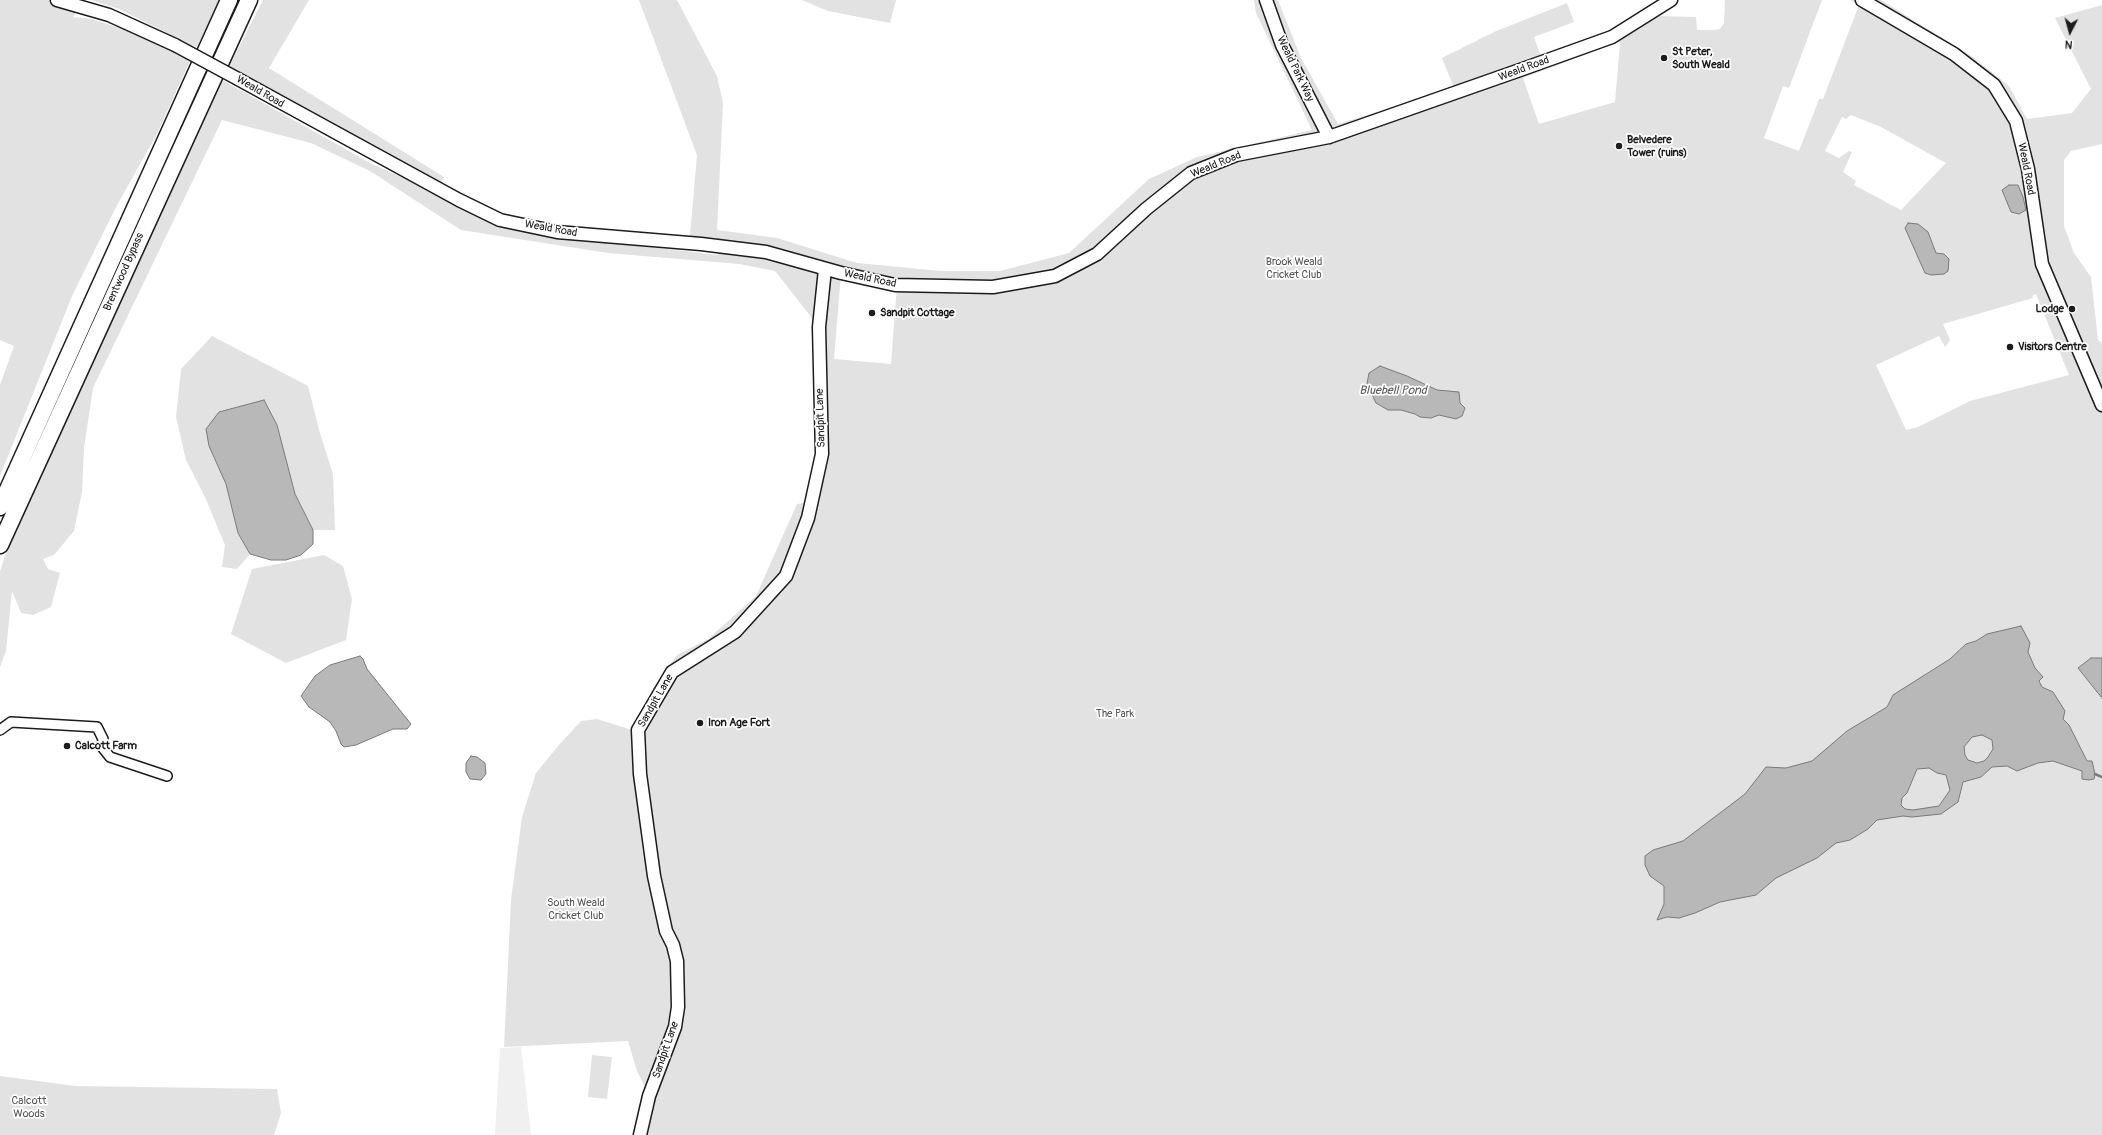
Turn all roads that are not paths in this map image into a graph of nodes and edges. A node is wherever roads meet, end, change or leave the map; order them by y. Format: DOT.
graph roads {
  1 [pos="229,0"];
  2 [pos="249,0"];
  3 [pos="1266,0"];
  4 [pos="1671,0"];
  5 [pos="1862,0"];
  6 [pos="64,1"];
  7 [pos="1328,137"];
  8 [pos="825,268"];
  9 [pos="2102,405"];
  10 [pos="0,507"];
  11 [pos="0,545"];
  12 [pos="0,730"];
  13 [pos="168,776"];
  14 [pos="640,1135"];
  1 -- 10 [label="highway, Brentwood Bypass"];
  2 -- 11 [label="highway, Brentwood Bypass"];
  3 -- 7 [label="street, Weald Park Way"];
  4 -- 7 [label="street, Weald Road"];
  5 -- 9 [label="street, Weald Road"];
  6 -- 8 [label="street, Weald Road, bridge"];
  7 -- 8 [label="street, Weald Road"];
  8 -- 14 [label="street, Sandpit Lane"];
  12 -- 13 [label="street"];
}
